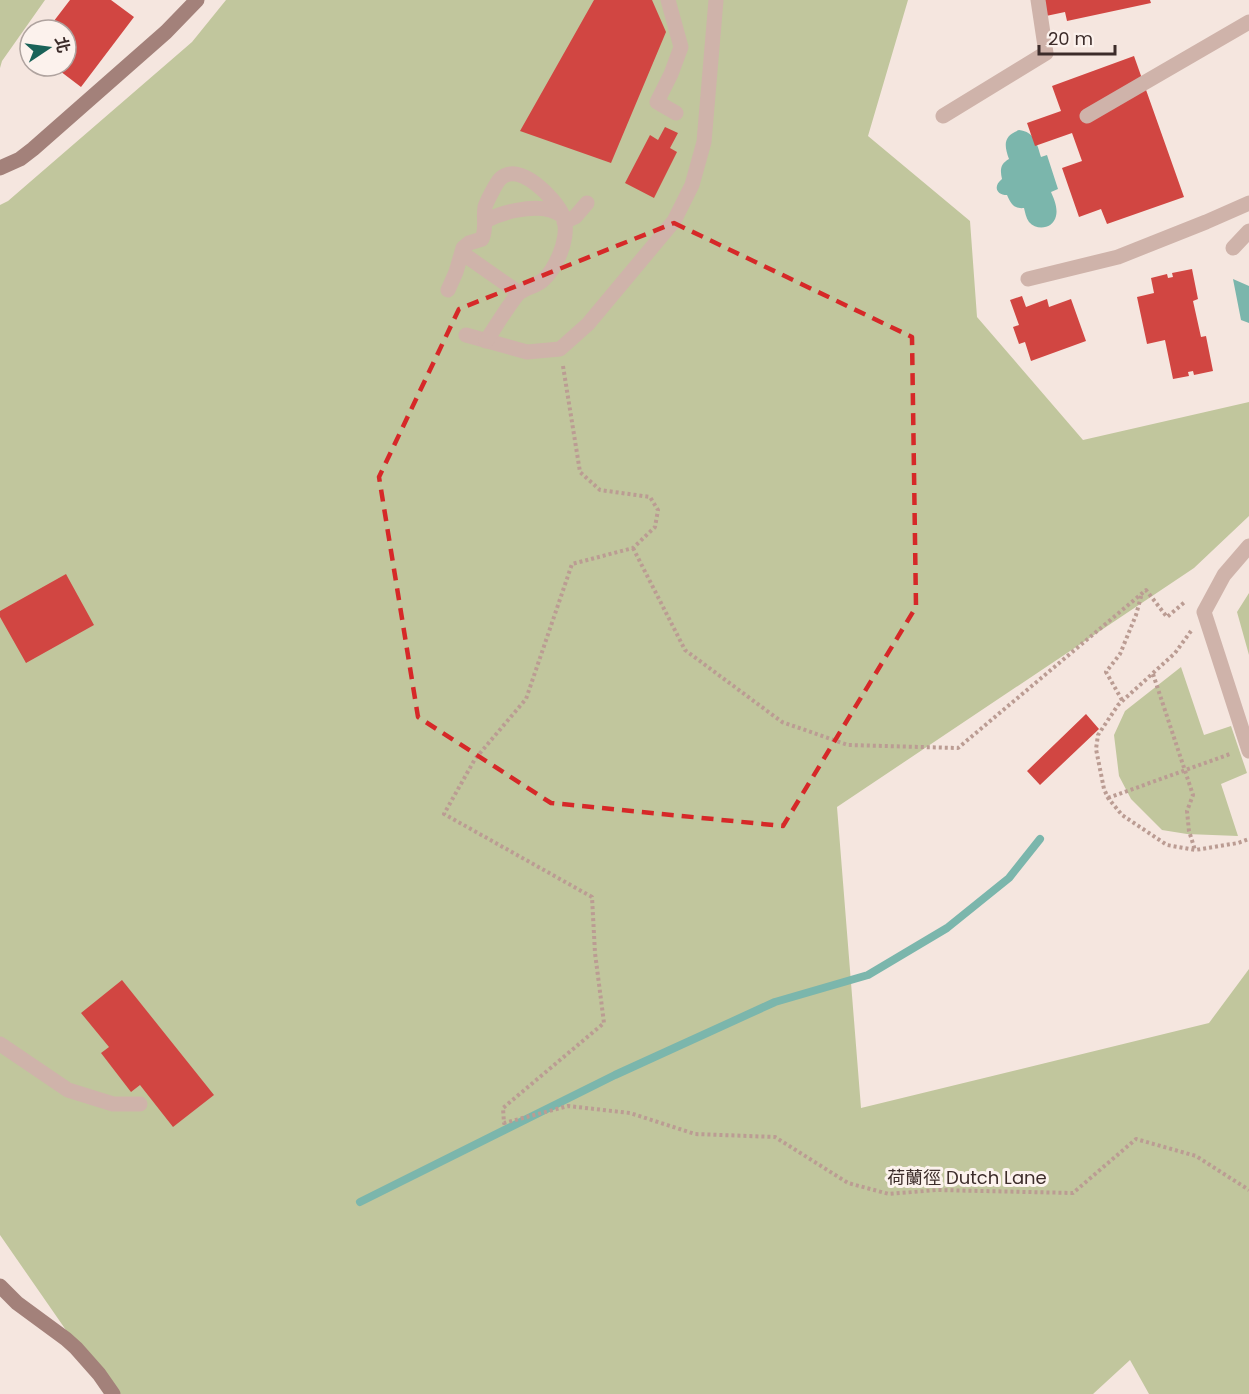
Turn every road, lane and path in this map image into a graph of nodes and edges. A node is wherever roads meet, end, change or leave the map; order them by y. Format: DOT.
graph roads {
  1 [pos="197,0"];
  2 [pos="668,0"];
  3 [pos="716,0"];
  4 [pos="1038,0"];
  5 [pos="1249,22"];
  6 [pos="676,112"];
  7 [pos="943,116"];
  8 [pos="1087,116"];
  9 [pos="0,168"];
  10 [pos="586,203"];
  11 [pos="1249,203"];
  12 [pos="564,219"];
  13 [pos="485,221"];
  14 [pos="1249,231"];
  15 [pos="1233,248"];
  16 [pos="462,253"];
  17 [pos="1028,279"];
  18 [pos="448,290"];
  19 [pos="519,293"];
  20 [pos="466,335"];
  21 [pos="486,340"];
  22 [pos="560,349"];
  23 [pos="1249,546"];
  24 [pos="633,548"];
  25 [pos="1143,592"];
  26 [pos="1204,612"];
  27 [pos="1153,674"];
  28 [pos="1122,700"];
  29 [pos="1248,749"];
  30 [pos="1185,770"];
  31 [pos="1108,798"];
  32 [pos="1249,839"];
  33 [pos="1195,850"];
  34 [pos="0,1044"];
  35 [pos="140,1104"];
  36 [pos="1249,1190"];
  37 [pos="0,1286"];
  38 [pos="113,1394"];
  1 -- 9 [label="main road"];
  2 -- 6 [label="street"];
  3 -- 22 [label="street"];
  4 -- 7 [label="street"];
  5 -- 8 [label="street"];
  10 -- 12 [label="street"];
  11 -- 17 [label="street"];
  12 -- 13 [label="street"];
  12 -- 13 [label="street"];
  12 -- 19 [label="street"];
  13 -- 16 [label="street"];
  14 -- 15 [label="street"];
  16 -- 18 [label="street"];
  16 -- 19 [label="street"];
  19 -- 21 [label="street"];
  20 -- 21 [label="street"];
  21 -- 22 [label="street"];
  22 -- 24 [label="path, 荷蘭徑 Dutch Lane"];
  23 -- 26 [label="street"];
  24 -- 25 [label="path"];
  24 -- 36 [label="path, 荷蘭徑 Dutch Lane"];
  25 -- 26 [label="path"];
  25 -- 28 [label="path"];
  26 -- 27 [label="path"];
  26 -- 29 [label="street"];
  27 -- 28 [label="path"];
  27 -- 30 [label="path"];
  28 -- 31 [label="path"];
  29 -- 30 [label="path"];
  30 -- 31 [label="path"];
  30 -- 33 [label="path"];
  31 -- 33 [label="path"];
  32 -- 33 [label="path"];
  34 -- 35 [label="street"];
  37 -- 38 [label="main road"];
}
